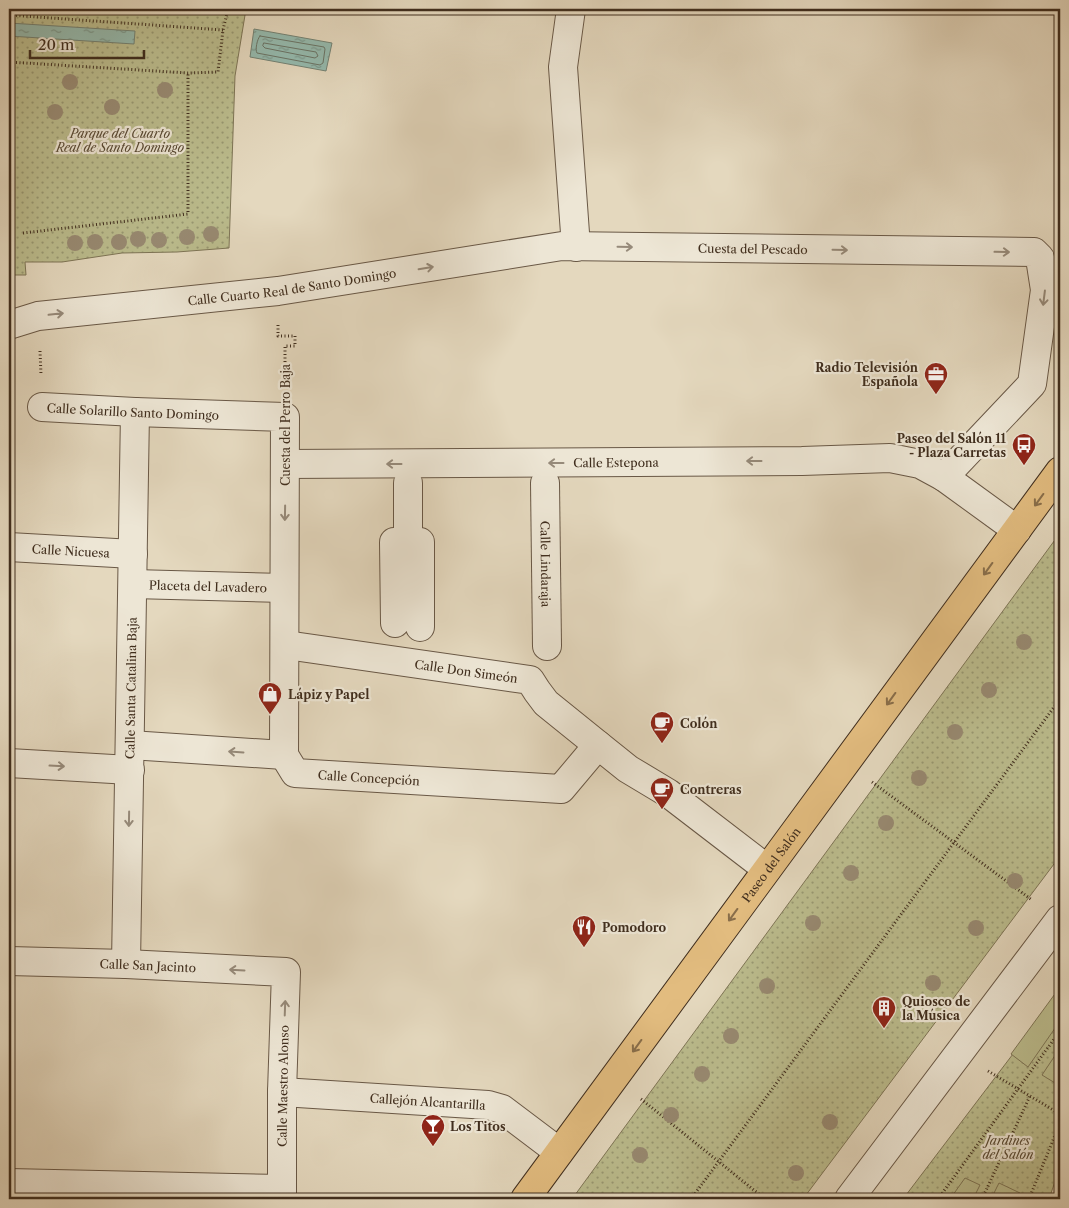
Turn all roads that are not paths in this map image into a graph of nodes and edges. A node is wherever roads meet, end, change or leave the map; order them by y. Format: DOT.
graph roads {
  1 [pos="570,9"];
  2 [pos="576,247"];
  3 [pos="9,325"];
  4 [pos="42,407"];
  5 [pos="135,412"];
  6 [pos="286,417"];
  7 [pos="285,464"];
  8 [pos="1060,470"];
  9 [pos="944,477"];
  10 [pos="408,483"];
  11 [pos="545,483"];
  12 [pos="1017,530"];
  13 [pos="9,547"];
  14 [pos="133,554"];
  15 [pos="132,584"];
  16 [pos="284,588"];
  17 [pos="408,625"];
  18 [pos="286,645"];
  19 [pos="547,646"];
  20 [pos="598,745"];
  21 [pos="284,755"];
  22 [pos="130,757"];
  23 [pos="9,764"];
  24 [pos="767,869"];
  25 [pos="1060,919"];
  26 [pos="9,960"];
  27 [pos="126,964"];
  28 [pos="286,972"];
  29 [pos="282,1092"];
  30 [pos="559,1152"];
  31 [pos="9,1183"];
  32 [pos="282,1194"];
  33 [pos="525,1199"];
  34 [pos="849,1199"];
  1 -- 2 [label="street"];
  3 -- 2 [label="street, Calle Cuarto Real de Santo Domingo, one-way"];
  2 -- 9 [label="street, Cuesta del Pescado, one-way"];
  4 -- 5 [label="street, Calle Solarillo Santo Domingo"];
  5 -- 6 [label="street, Calle Solarillo Santo Domingo"];
  5 -- 14 [label="street, Calle Santa Catalina Baja"];
  6 -- 7 [label="street, Cuesta del Perro Baja"];
  9 -- 7 [label="street, Calle Estepona, one-way"];
  7 -- 16 [label="street, Cuesta del Perro Baja, one-way"];
  8 -- 12 [label="main road, Paseo del Salón, one-way"];
  9 -- 12 [label="street, Calle Estepona"];
  10 -- 17 [label="street"];
  11 -- 19 [label="street, Calle Lindaraja"];
  12 -- 24 [label="main road, Paseo del Salón, one-way"];
  13 -- 14 [label="street, Calle Nicuesa"];
  14 -- 15 [label="street, Calle Santa Catalina Baja"];
  15 -- 16 [label="street, Placeta del Lavadero"];
  15 -- 22 [label="street, Calle Santa Catalina Baja"];
  16 -- 18 [label="street, Cuesta del Perro Baja"];
  18 -- 20 [label="street, Calle Don Simeón"];
  18 -- 21 [label="street, Cuesta del Perro Baja"];
  20 -- 21 [label="street, Calle Concepción"];
  20 -- 24 [label="street, Calle Don Simeón"];
  21 -- 22 [label="street, one-way"];
  23 -- 22 [label="street, one-way"];
  22 -- 27 [label="street, Calle Santa Catalina Baja, one-way"];
  24 -- 30 [label="main road, Paseo del Salón, one-way"];
  25 -- 34 [label="street"];
  26 -- 27 [label="street, Calle San Jacinto"];
  28 -- 27 [label="street, Calle San Jacinto, one-way"];
  29 -- 28 [label="street, Calle Maestro Alonso, one-way"];
  29 -- 30 [label="street, Callejón Alcantarilla"];
  29 -- 32 [label="street, Calle Maestro Alonso"];
  30 -- 33 [label="main road, Paseo del Salón"];
  31 -- 32 [label="street"];
}
